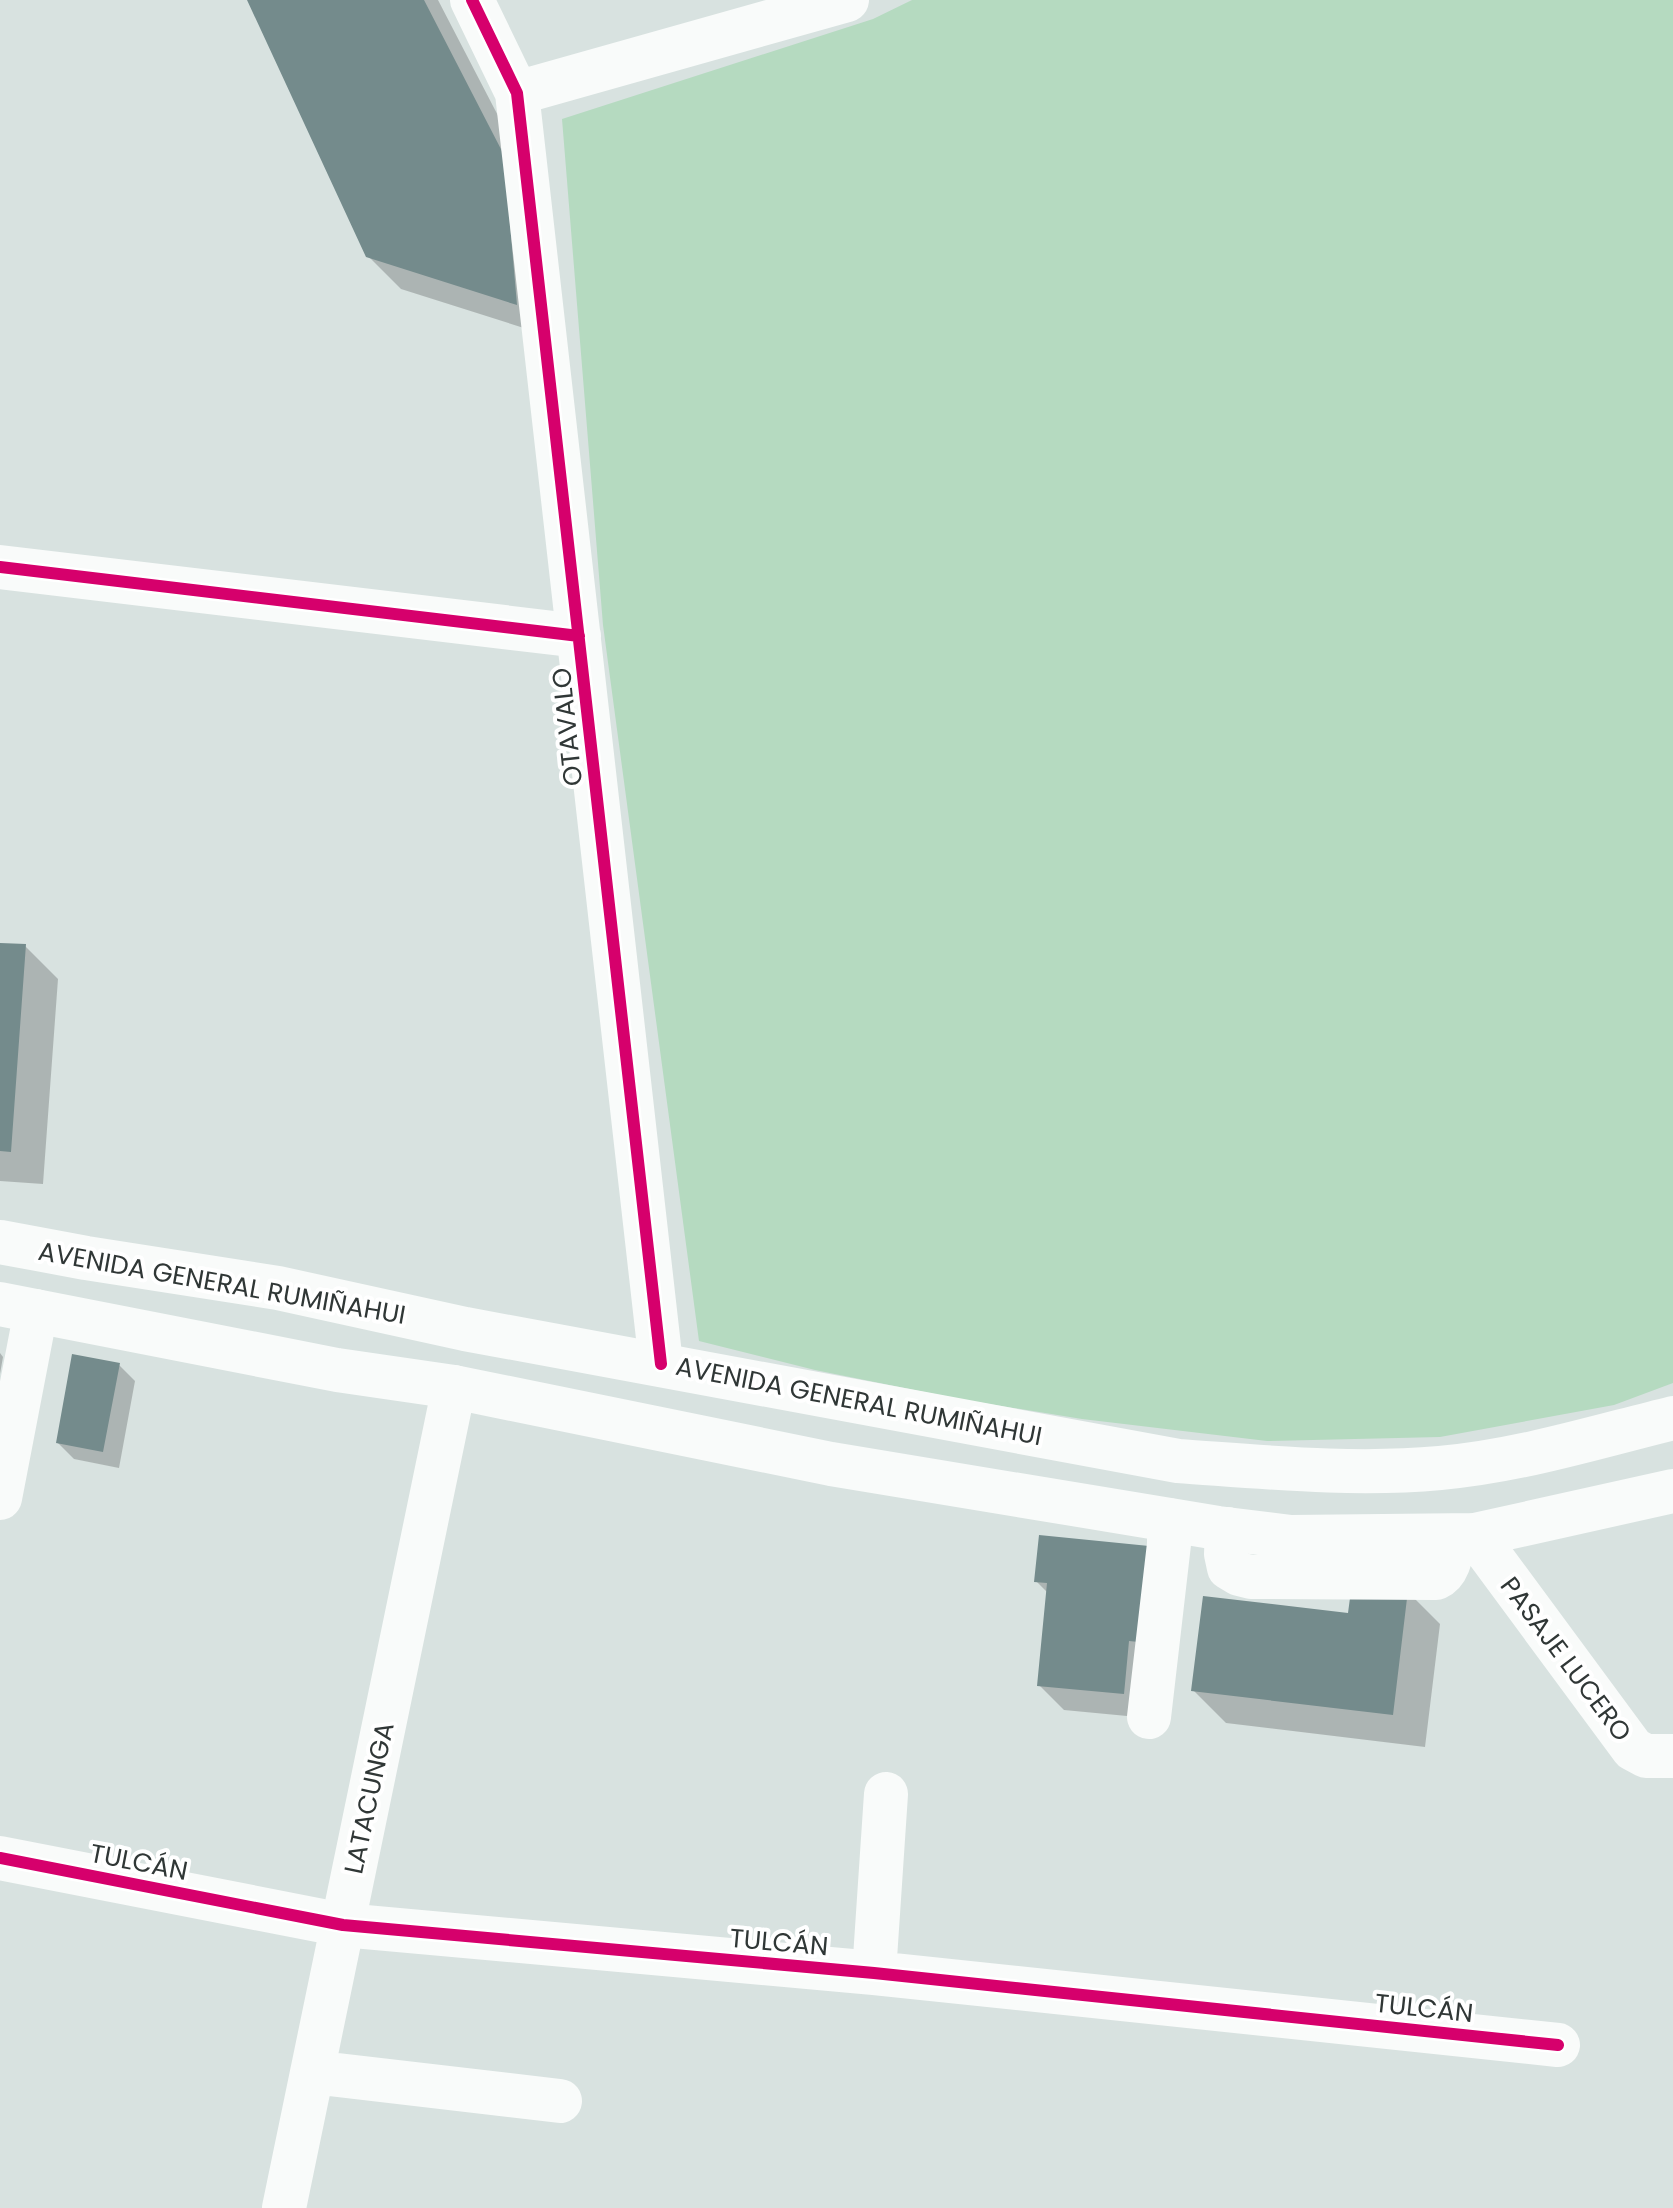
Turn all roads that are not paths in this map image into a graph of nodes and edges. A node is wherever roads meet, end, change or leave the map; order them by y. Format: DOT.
graph roads {
  1 [pos="472,0"];
  2 [pos="847,0"];
  3 [pos="517,93"];
  4 [pos="0,567"];
  5 [pos="579,636"];
  6 [pos="0,1242"];
  7 [pos="18,1307"];
  8 [pos="661,1364"];
  9 [pos="454,1387"];
  10 [pos="1673,1418"];
  11 [pos="7,1428"];
  12 [pos="1673,1491"];
  13 [pos="0,1498"];
  14 [pos="1169,1520"];
  15 [pos="1464,1536"];
  16 [pos="1149,1717"];
  17 [pos="1673,1756"];
  18 [pos="886,1794"];
  19 [pos="0,1858"];
  20 [pos="343,1925"];
  21 [pos="874,1973"];
  22 [pos="1558,2045"];
  23 [pos="312,2072"];
  24 [pos="560,2101"];
  25 [pos="284,2208"];
  1 -- 3 [label="main road, OTAVALO"];
  2 -- 3 [label="main road"];
  3 -- 5 [label="main road, OTAVALO"];
  4 -- 5 [label="main road"];
  5 -- 8 [label="main road, OTAVALO"];
  6 -- 8 [label="main road, AVENIDA GENERAL RUMIÑAHUI"];
  7 -- 9 [label="main road"];
  7 -- 11 [label="main road"];
  8 -- 10 [label="main road, AVENIDA GENERAL RUMIÑAHUI"];
  9 -- 14 [label="main road"];
  9 -- 20 [label="main road, LATACUNGA"];
  11 -- 13 [label="main road"];
  12 -- 15 [label="main road"];
  14 -- 15 [label="main road"];
  14 -- 16 [label="main road"];
  15 -- 17 [label="main road, PASAJE LUCERO"];
  18 -- 21 [label="main road"];
  19 -- 20 [label="main road, TULCÁN"];
  20 -- 21 [label="main road, TULCÁN"];
  20 -- 23 [label="main road, LATACUNGA"];
  21 -- 22 [label="main road, TULCÁN"];
  23 -- 24 [label="main road"];
  23 -- 25 [label="main road, LATACUNGA"];
}
